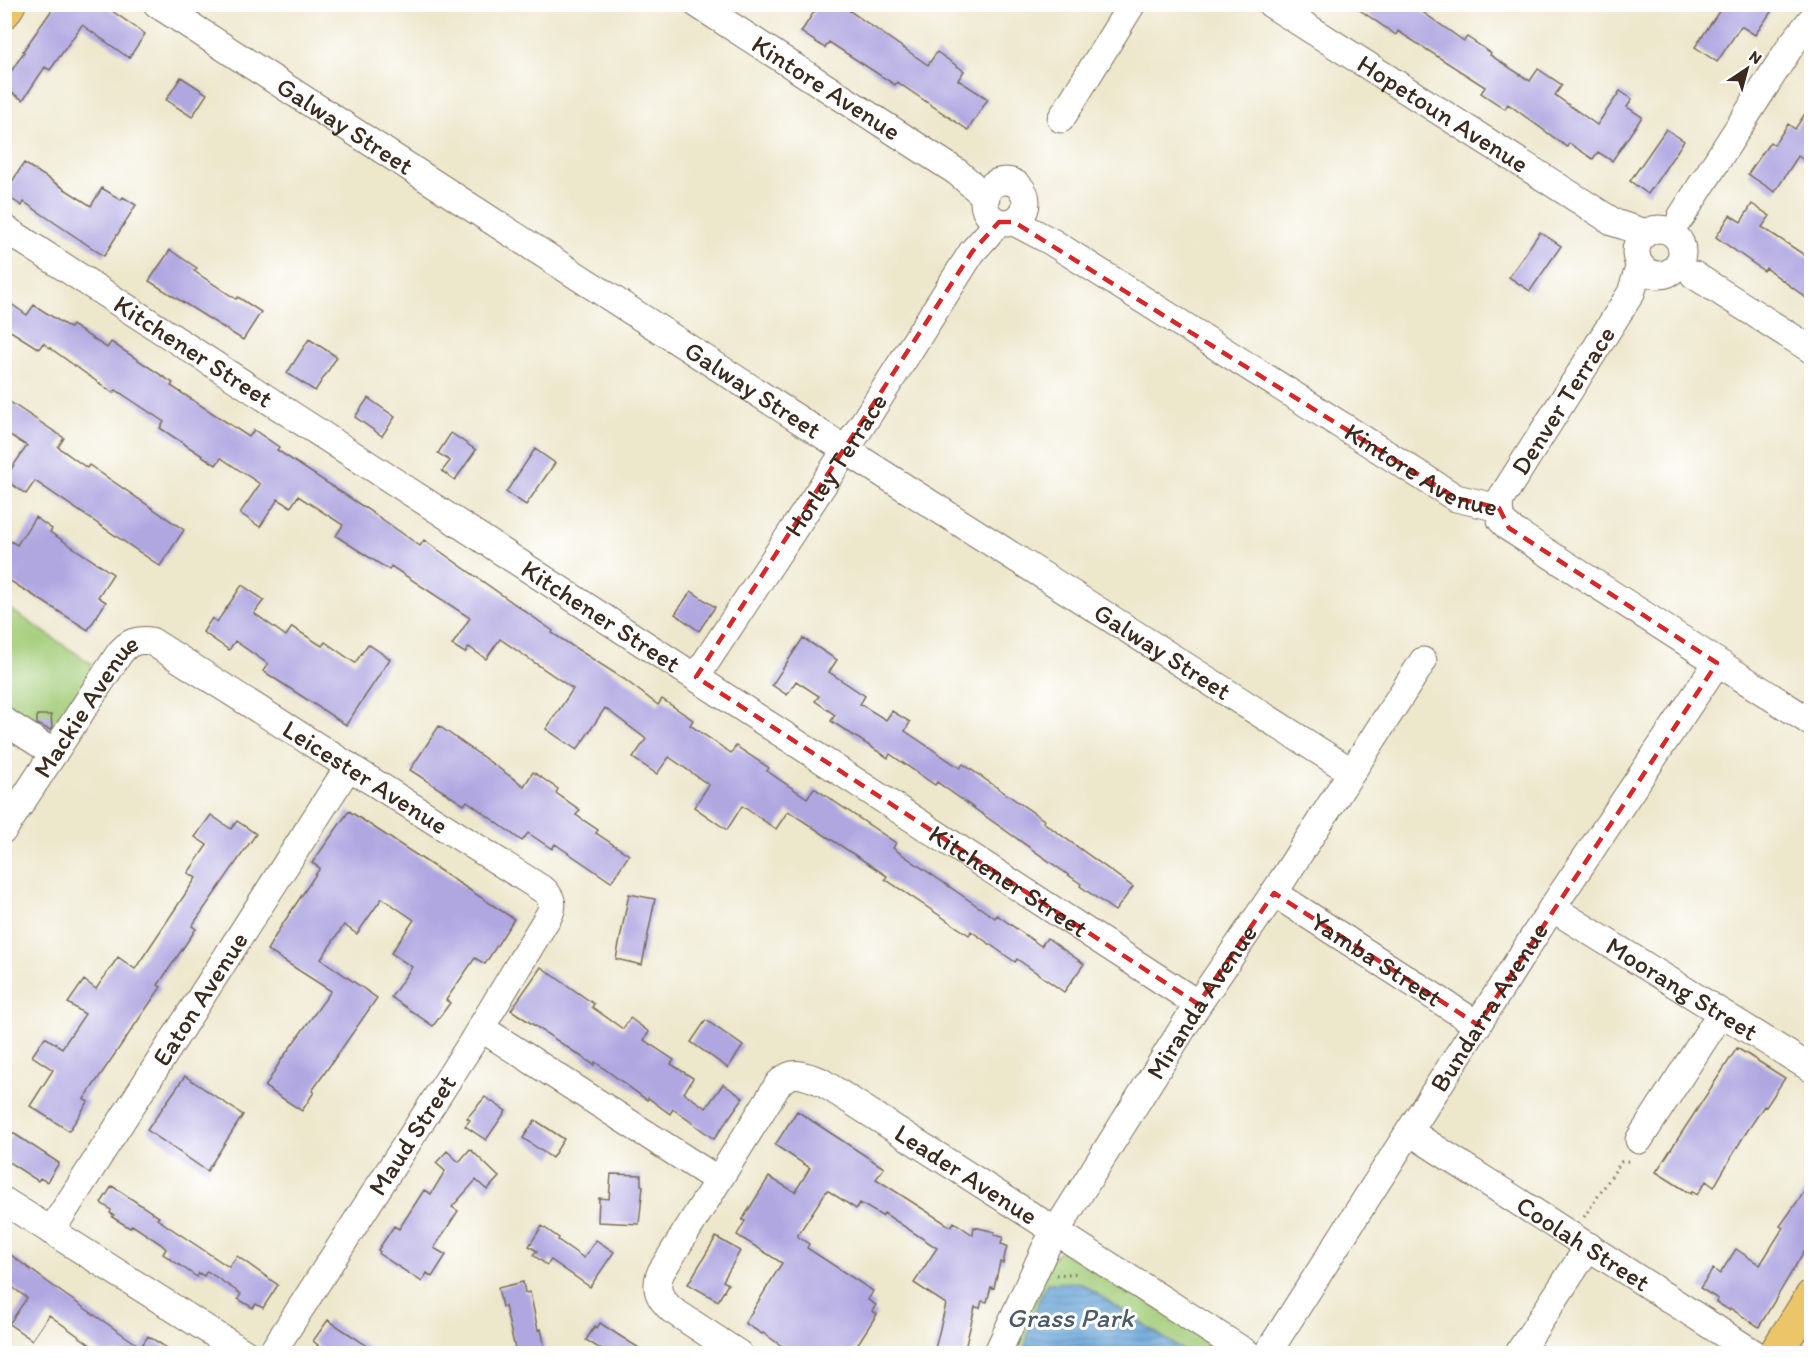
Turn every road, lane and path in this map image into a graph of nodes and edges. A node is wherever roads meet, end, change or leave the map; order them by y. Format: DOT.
graph roads {
  1 [pos="9,4"];
  2 [pos="157,4"];
  3 [pos="697,4"];
  4 [pos="1132,4"];
  5 [pos="1271,4"];
  6 [pos="1803,4"];
  7 [pos="1812,10"];
  8 [pos="4,12"];
  9 [pos="1812,19"];
  10 [pos="1792,44"];
  11 [pos="1061,119"];
  12 [pos="1000,208"];
  13 [pos="4,228"];
  14 [pos="1664,251"];
  15 [pos="1812,350"];
  16 [pos="846,450"];
  17 [pos="1499,508"];
  18 [pos="162,648"];
  19 [pos="1423,661"];
  20 [pos="1717,663"];
  21 [pos="696,677"];
  22 [pos="4,721"];
  23 [pos="1812,723"];
  24 [pos="54,753"];
  25 [pos="349,766"];
  26 [pos="1352,772"];
  27 [pos="4,829"];
  28 [pos="1274,893"];
  29 [pos="1552,908"];
  30 [pos="549,915"];
  31 [pos="1198,1004"];
  32 [pos="1721,1013"];
  33 [pos="1478,1025"];
  34 [pos="481,1028"];
  35 [pos="1812,1069"];
  36 [pos="1410,1132"];
  37 [pos="1637,1150"];
  38 [pos="718,1180"];
  39 [pos="4,1201"];
  40 [pos="51,1231"];
  41 [pos="1056,1232"];
  42 [pos="1585,1234"];
  43 [pos="1083,1273"];
  44 [pos="1053,1275"];
  45 [pos="1812,1296"];
  46 [pos="246,1353"];
  47 [pos="271,1353"];
  48 [pos="739,1353"];
  49 [pos="998,1353"];
  50 [pos="1248,1353"];
  51 [pos="1267,1353"];
  52 [pos="1518,1353"];
  53 [pos="1755,1353"];
  54 [pos="1774,1353"];
  1 -- 8 [label="main road"];
  2 -- 16 [label="street, Galway Street"];
  3 -- 12 [label="street, Kintore Avenue"];
  4 -- 11 [label="street"];
  5 -- 14 [label="street, Hopetoun Avenue"];
  6 -- 7 [label="street"];
  6 -- 10 [label="street, Denver Terrace"];
  9 -- 10 [label="street, Denver Terrace"];
  10 -- 14 [label="street, Denver Terrace"];
  12 -- 16 [label="street, Horley Terrace"];
  12 -- 17 [label="street, Kintore Avenue"];
  13 -- 21 [label="street, Kitchener Street"];
  14 -- 15 [label="street, Hopetoun Avenue"];
  14 -- 17 [label="street, Denver Terrace"];
  16 -- 21 [label="street, Horley Terrace"];
  16 -- 26 [label="street, Galway Street"];
  17 -- 20 [label="street, Kintore Avenue"];
  18 -- 24 [label="street, Mackie Avenue"];
  18 -- 25 [label="street, Leicester Avenue"];
  19 -- 26 [label="street, Miranda Avenue"];
  20 -- 23 [label="street, Kintore Avenue"];
  20 -- 29 [label="street, Bundarra Avenue"];
  21 -- 31 [label="street, Kitchener Street"];
  22 -- 24 [label="street"];
  24 -- 27 [label="street, Mackie Avenue"];
  25 -- 30 [label="street, Leicester Avenue"];
  25 -- 40 [label="street, Eaton Avenue"];
  26 -- 28 [label="street, Miranda Avenue"];
  28 -- 31 [label="street, Miranda Avenue"];
  28 -- 33 [label="street, Yamba Street"];
  29 -- 32 [label="street, Moorang Street"];
  29 -- 33 [label="street, Bundarra Avenue"];
  30 -- 34 [label="street, Maud Street"];
  31 -- 41 [label="street, Miranda Avenue"];
  32 -- 35 [label="street, Moorang Street"];
  32 -- 37 [label="street"];
  33 -- 36 [label="street, Bundarra Avenue"];
  34 -- 38 [label="street"];
  34 -- 47 [label="street, Maud Street"];
  36 -- 42 [label="street, Coolah Street"];
  36 -- 51 [label="street, Bundarra Avenue"];
  37 -- 42 [label="path"];
  38 -- 41 [label="street, Leader Avenue"];
  38 -- 48 [label="street, Leader Avenue"];
  39 -- 40 [label="street"];
  40 -- 46 [label="street"];
  41 -- 49 [label="street, Miranda Avenue"];
  41 -- 50 [label="street, Leader Avenue"];
  42 -- 52 [label="street"];
  42 -- 53 [label="street, Coolah Street"];
  43 -- 44 [label="path"];
  45 -- 54 [label="main road"];
}
